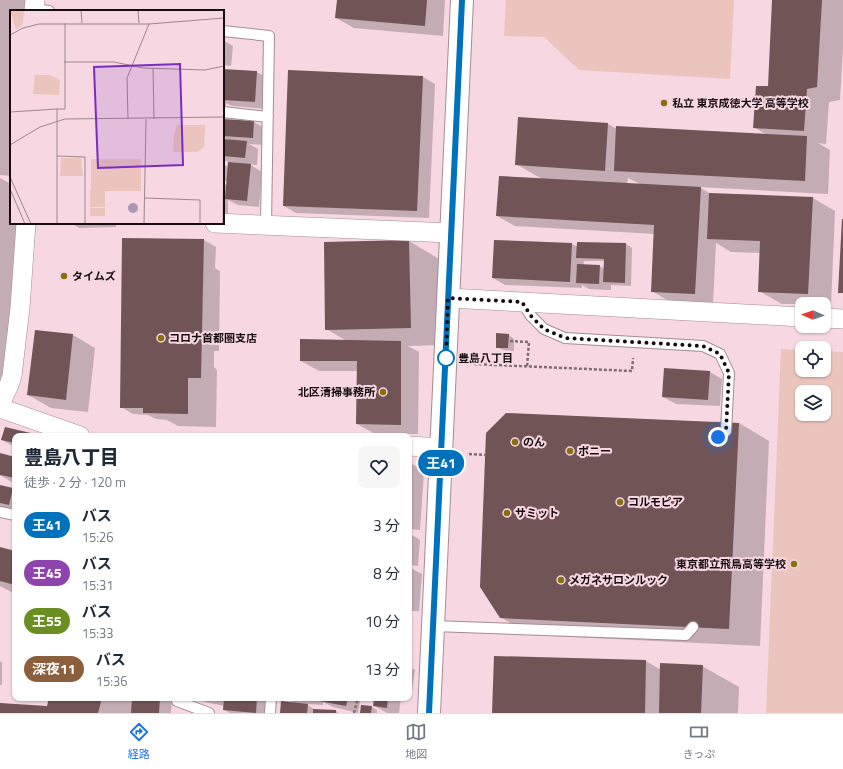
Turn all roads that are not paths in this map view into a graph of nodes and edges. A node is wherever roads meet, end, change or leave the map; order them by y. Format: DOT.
graph roads {
  1 [pos="462,0"];
  2 [pos="224,31"];
  3 [pos="224,112"];
  4 [pos="268,117"];
  5 [pos="224,223"];
  6 [pos="26,224"];
  7 [pos="266,224"];
  8 [pos="451,233"];
  9 [pos="448,298"];
  10 [pos="522,302"];
  11 [pos="795,316"];
  12 [pos="831,318"];
  13 [pos="843,319"];
  14 [pos="0,404"];
  15 [pos="0,408"];
  16 [pos="71,433"];
  17 [pos="718,437"];
  18 [pos="412,446"];
  19 [pos="441,448"];
  20 [pos="0,512"];
  21 [pos="12,514"];
  22 [pos="433,626"];
  23 [pos="693,627"];
  24 [pos="177,701"];
  25 [pos="271,701"];
  26 [pos="209,713"];
  27 [pos="270,713"];
  28 [pos="429,713"];
  1 -- 8 [label="street"];
  2 -- 4 [label="lane"];
  3 -- 4 [label="lane"];
  4 -- 7 [label="lane"];
  5 -- 7 [label="street"];
  6 -- 14 [label="street"];
  7 -- 8 [label="street"];
  8 -- 9 [label="street"];
  9 -- 10 [label="street"];
  9 -- 19 [label="street"];
  10 -- 11 [label="street"];
  10 -- 17 [label="lane, bridge"];
  12 -- 13 [label="street"];
  15 -- 16 [label="street"];
  18 -- 19 [label="street"];
  19 -- 22 [label="street"];
  20 -- 21 [label="lane"];
  22 -- 23 [label="lane"];
  22 -- 28 [label="street"];
  24 -- 26 [label="lane"];
  25 -- 27 [label="lane"];
}
